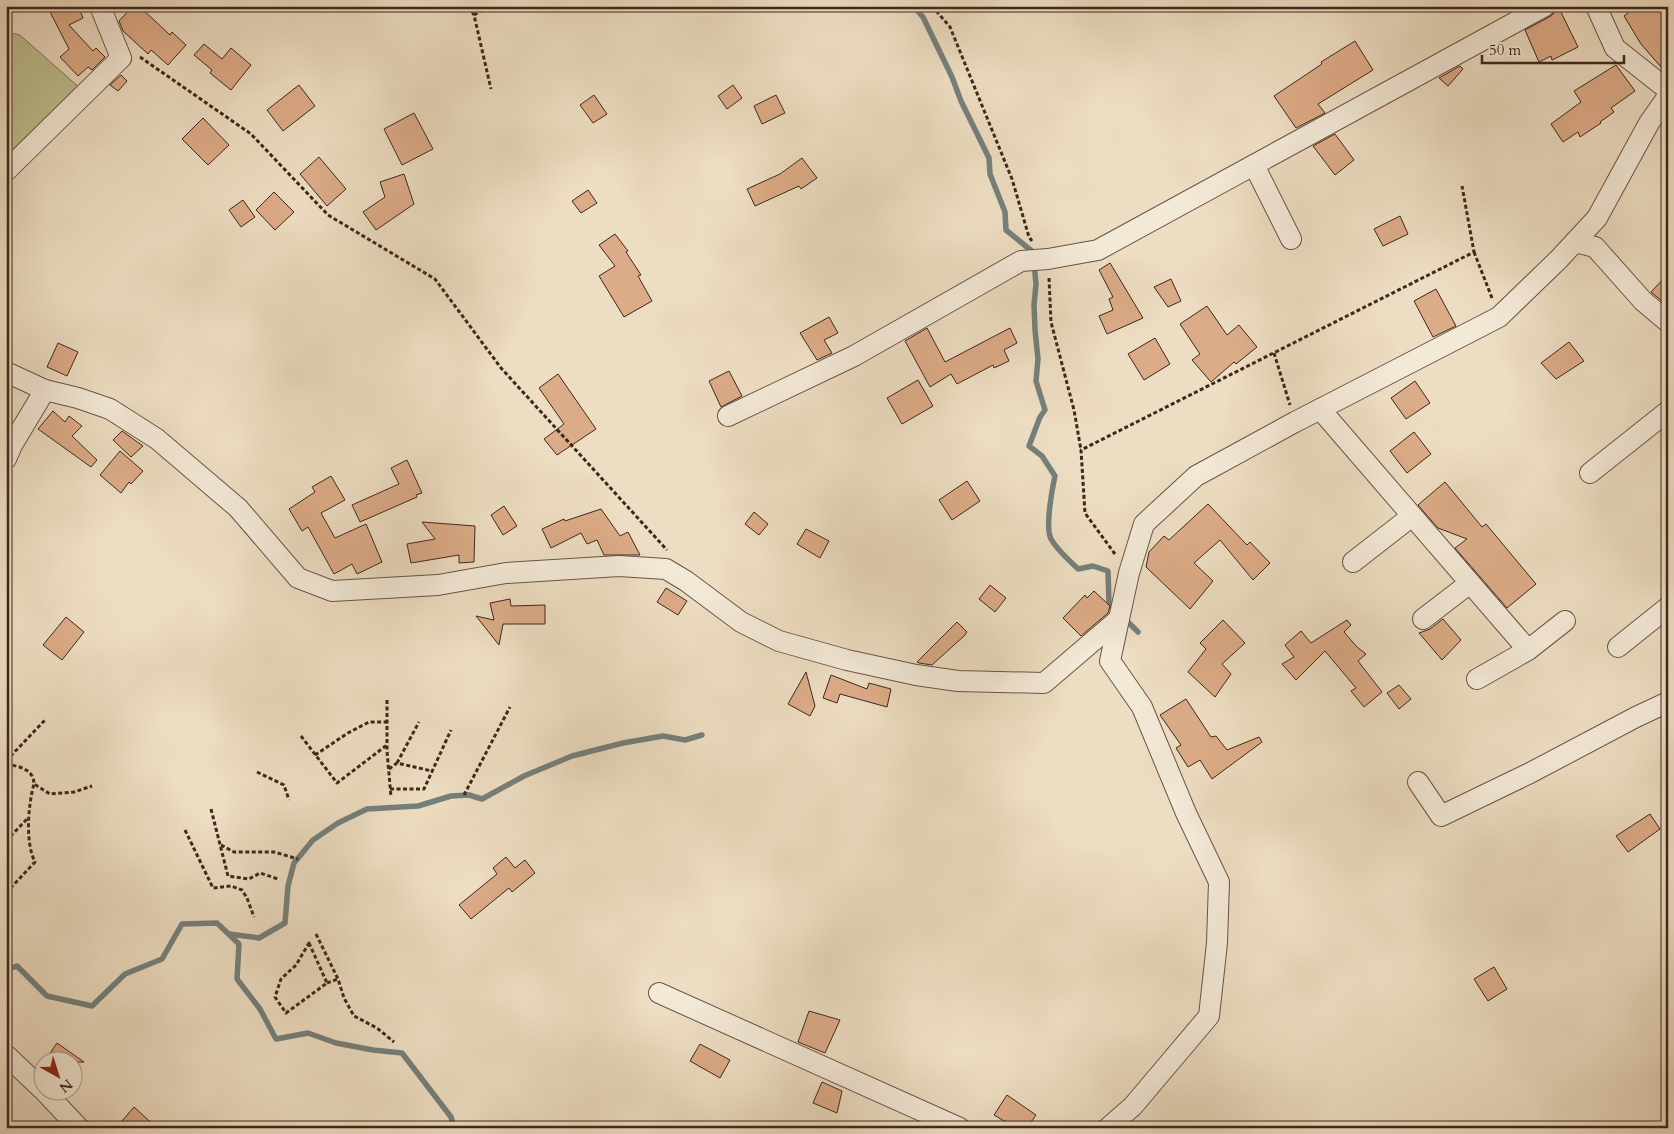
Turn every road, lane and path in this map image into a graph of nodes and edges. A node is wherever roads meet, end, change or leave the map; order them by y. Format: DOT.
graph roads {
  1 [pos="100,6"];
  2 [pos="469,6"];
  3 [pos="489,6"];
  4 [pos="932,6"];
  5 [pos="1545,6"];
  6 [pos="1596,6"];
  7 [pos="474,15"];
  8 [pos="121,58"];
  9 [pos="491,89"];
  10 [pos="1668,90"];
  11 [pos="1668,96"];
  12 [pos="1254,165"];
  13 [pos="6,172"];
  14 [pos="1462,186"];
  15 [pos="1291,239"];
  16 [pos="1575,242"];
  17 [pos="1474,252"];
  18 [pos="1048,259"];
  19 [pos="1499,317"];
  20 [pos="1668,322"];
  21 [pos="1274,353"];
  22 [pos="6,372"];
  23 [pos="45,390"];
  24 [pos="1320,409"];
  25 [pos="1668,411"];
  26 [pos="728,416"];
  27 [pos="1295,422"];
  28 [pos="1081,450"];
  29 [pos="6,459"];
  30 [pos="1590,473"];
  31 [pos="1412,516"];
  32 [pos="668,553"];
  33 [pos="1353,562"];
  34 [pos="1129,573"];
  35 [pos="1470,583"];
  36 [pos="1668,607"];
  37 [pos="1119,619"];
  38 [pos="1423,620"];
  39 [pos="1565,622"];
  40 [pos="1618,647"];
  41 [pos="1528,650"];
  42 [pos="1477,679"];
  43 [pos="387,700"];
  44 [pos="1668,702"];
  45 [pos="510,707"];
  46 [pos="45,720"];
  47 [pos="387,722"];
  48 [pos="419,722"];
  49 [pos="451,730"];
  50 [pos="301,736"];
  51 [pos="387,744"];
  52 [pos="315,755"];
  53 [pos="6,762"];
  54 [pos="397,763"];
  55 [pos="389,769"];
  56 [pos="432,771"];
  57 [pos="256,772"];
  58 [pos="1418,782"];
  59 [pos="34,784"];
  60 [pos="92,786"];
  61 [pos="390,789"];
  62 [pos="464,796"];
  63 [pos="391,797"];
  64 [pos="289,800"];
  65 [pos="212,809"];
  66 [pos="29,817"];
  67 [pos="185,830"];
  68 [pos="6,841"];
  69 [pos="220,845"];
  70 [pos="298,859"];
  71 [pos="278,880"];
  72 [pos="6,893"];
  73 [pos="254,917"];
  74 [pos="316,934"];
  75 [pos="338,978"];
  76 [pos="327,983"];
  77 [pos="658,993"];
  78 [pos="394,1042"];
  79 [pos="6,1054"];
  80 [pos="32,1079"];
  81 [pos="55,1102"];
  82 [pos="78,1128"];
  83 [pos="960,1128"];
  84 [pos="1108,1128"];
  1 -- 8 [label="street"];
  2 -- 7 [label="path"];
  3 -- 7 [label="path"];
  4 -- 18 [label="path"];
  5 -- 12 [label="street"];
  6 -- 10 [label="street"];
  7 -- 9 [label="path"];
  8 -- 13 [label="street"];
  8 -- 32 [label="path"];
  11 -- 16 [label="street"];
  12 -- 15 [label="street"];
  12 -- 18 [label="street"];
  14 -- 17 [label="path"];
  16 -- 19 [label="street"];
  16 -- 20 [label="street"];
  17 -- 19 [label="path"];
  17 -- 21 [label="path"];
  18 -- 26 [label="street"];
  18 -- 28 [label="path"];
  19 -- 24 [label="street"];
  21 -- 27 [label="path"];
  21 -- 28 [label="path"];
  22 -- 23 [label="street"];
  23 -- 29 [label="street"];
  23 -- 37 [label="street"];
  24 -- 27 [label="street"];
  24 -- 31 [label="street"];
  25 -- 30 [label="street"];
  27 -- 34 [label="street"];
  28 -- 34 [label="path"];
  31 -- 33 [label="street"];
  31 -- 35 [label="street"];
  34 -- 37 [label="street"];
  35 -- 38 [label="street"];
  35 -- 41 [label="street"];
  36 -- 40 [label="street"];
  37 -- 84 [label="street"];
  39 -- 41 [label="street"];
  41 -- 42 [label="street"];
  43 -- 47 [label="path"];
  44 -- 58 [label="street"];
  45 -- 62 [label="path"];
  46 -- 53 [label="path"];
  47 -- 51 [label="path"];
  47 -- 52 [label="path"];
  48 -- 54 [label="path"];
  49 -- 56 [label="path"];
  50 -- 52 [label="path"];
  51 -- 52 [label="path"];
  51 -- 55 [label="path"];
  53 -- 59 [label="path"];
  54 -- 55 [label="path"];
  54 -- 56 [label="path"];
  55 -- 61 [label="path"];
  56 -- 61 [label="path"];
  57 -- 64 [label="path"];
  59 -- 60 [label="path"];
  59 -- 66 [label="path"];
  61 -- 63 [label="path"];
  65 -- 69 [label="path"];
  66 -- 68 [label="path"];
  66 -- 72 [label="path"];
  67 -- 73 [label="path"];
  69 -- 70 [label="path"];
  69 -- 71 [label="path"];
  74 -- 75 [label="path"];
  75 -- 76 [label="path"];
  75 -- 78 [label="path"];
  76 -- 76 [label="path"];
  77 -- 83 [label="street"];
  79 -- 80 [label="street"];
  81 -- 82 [label="street"];
}
